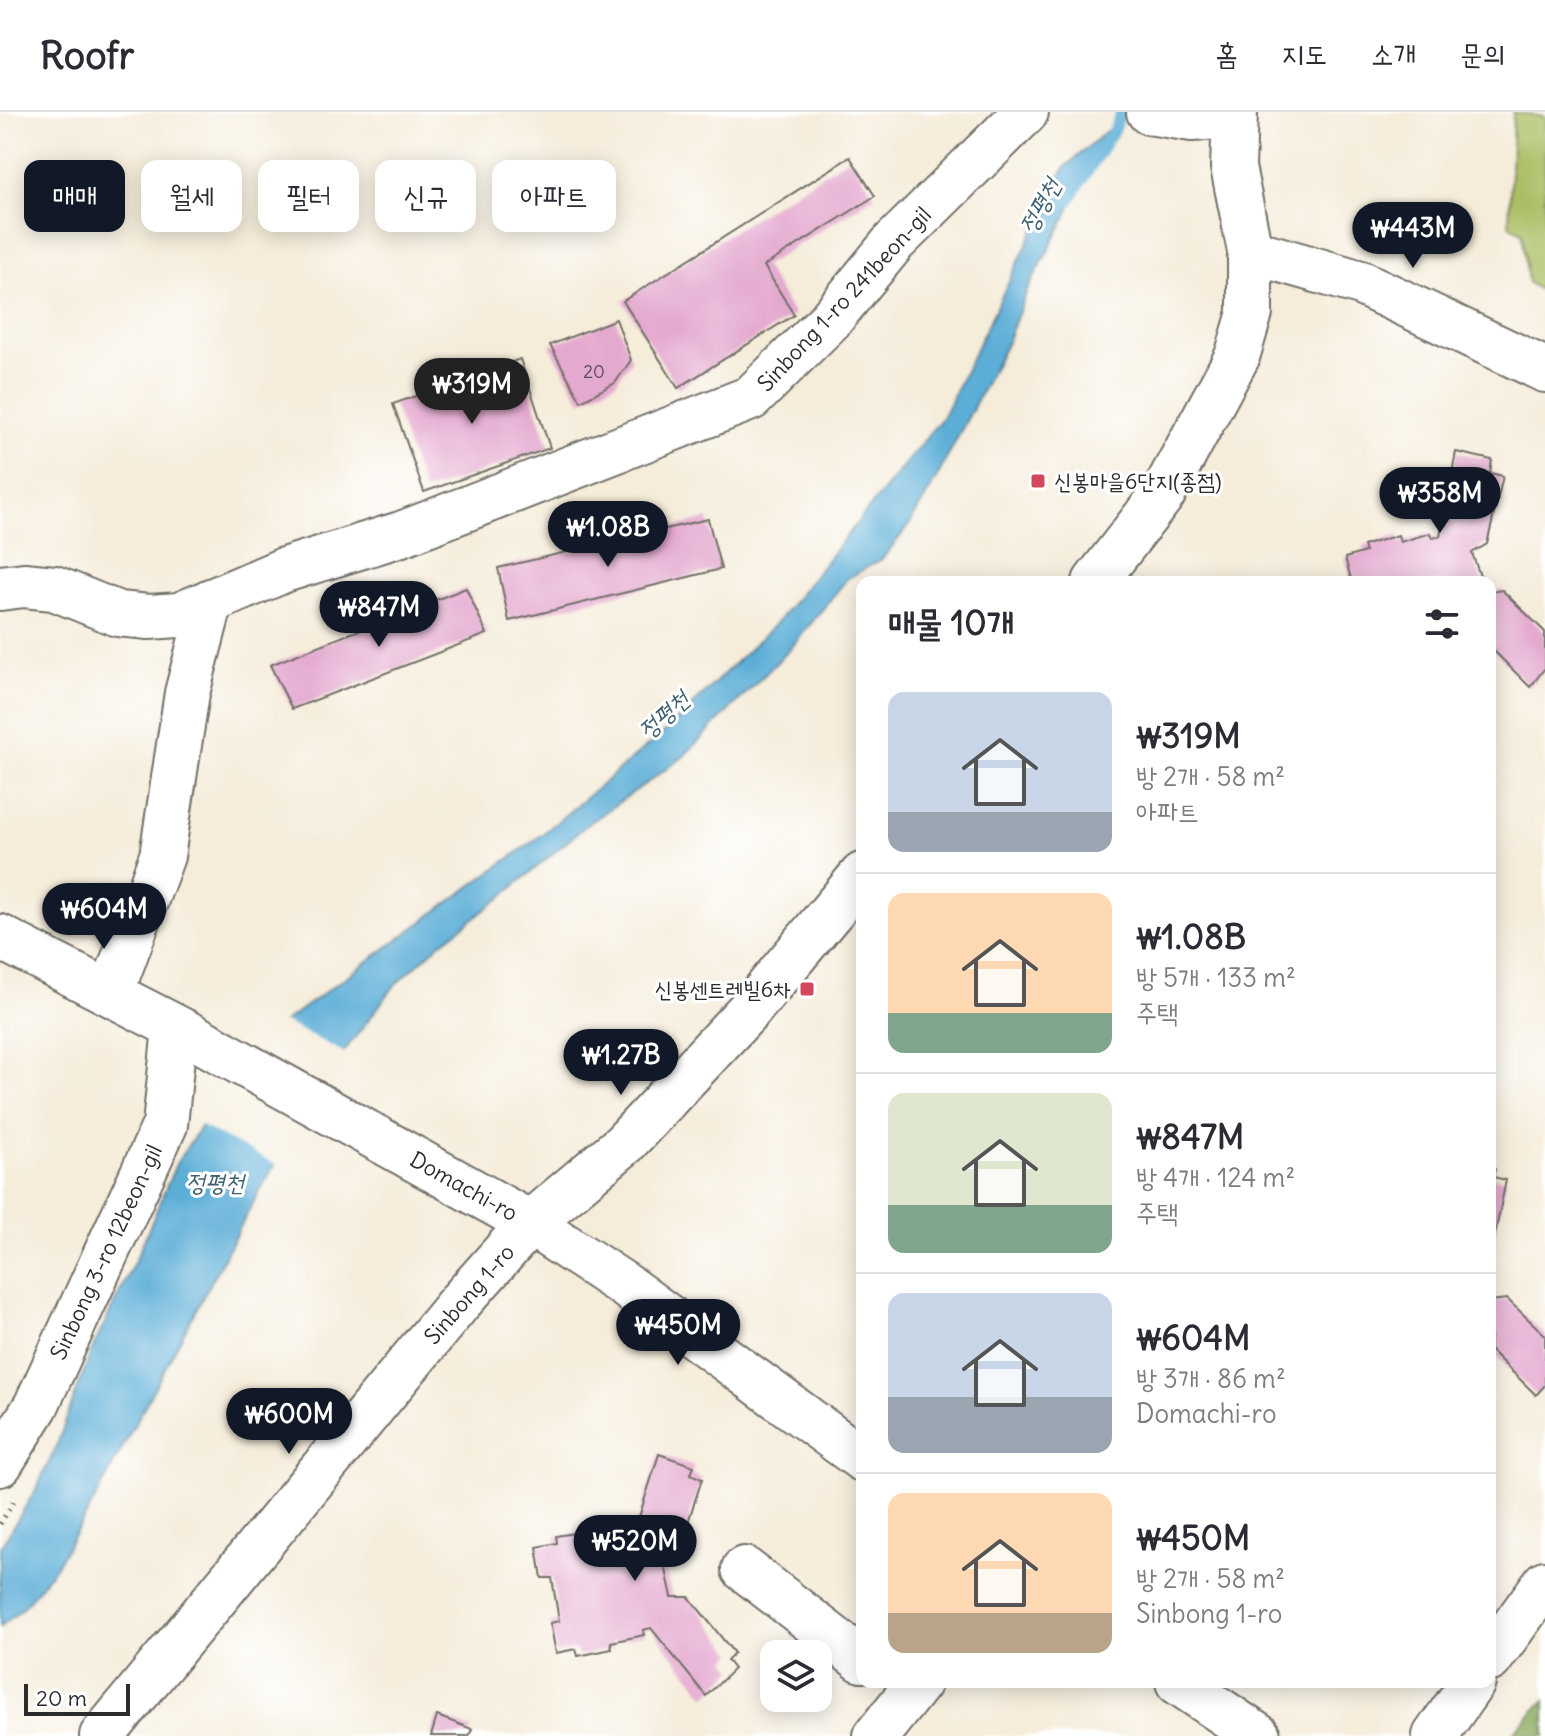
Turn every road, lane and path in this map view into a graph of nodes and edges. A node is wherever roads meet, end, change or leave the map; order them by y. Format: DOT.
graph roads {
  1 [pos="1026,112"];
  2 [pos="1149,112"];
  3 [pos="1234,114"];
  4 [pos="1250,251"];
  5 [pos="1545,370"];
  6 [pos="1100,576"];
  7 [pos="0,588"];
  8 [pos="211,601"];
  9 [pos="856,882"];
  10 [pos="0,937"];
  11 [pos="111,993"];
  12 [pos="182,1031"];
  13 [pos="530,1223"];
  14 [pos="856,1455"];
  15 [pos="0,1464"];
  16 [pos="744,1569"];
  17 [pos="1545,1583"];
  18 [pos="1496,1651"];
  19 [pos="856,1655"];
  20 [pos="905,1688"];
  21 [pos="1187,1688"];
  22 [pos="1469,1688"];
  23 [pos="102,1736"];
  24 [pos="876,1736"];
  25 [pos="1258,1736"];
  26 [pos="1435,1736"];
  1 -- 8 [label="street, Sinbong 1-ro 241beon-gil"];
  2 -- 3 [label="street"];
  3 -- 4 [label="street"];
  4 -- 5 [label="street"];
  4 -- 6 [label="street"];
  7 -- 8 [label="street, Sinbong 1-ro 241beon-gil"];
  8 -- 11 [label="street"];
  9 -- 13 [label="street, Sinbong 1-ro"];
  10 -- 11 [label="street"];
  11 -- 12 [label="street"];
  12 -- 13 [label="street, Domachi-ro"];
  12 -- 15 [label="street, Sinbong 3-ro 12beon-gil"];
  13 -- 14 [label="street, Domachi-ro"];
  13 -- 23 [label="street, Sinbong 1-ro"];
  16 -- 19 [label="street"];
  17 -- 18 [label="street"];
  20 -- 24 [label="street"];
  21 -- 25 [label="street"];
  22 -- 26 [label="street"];
}
